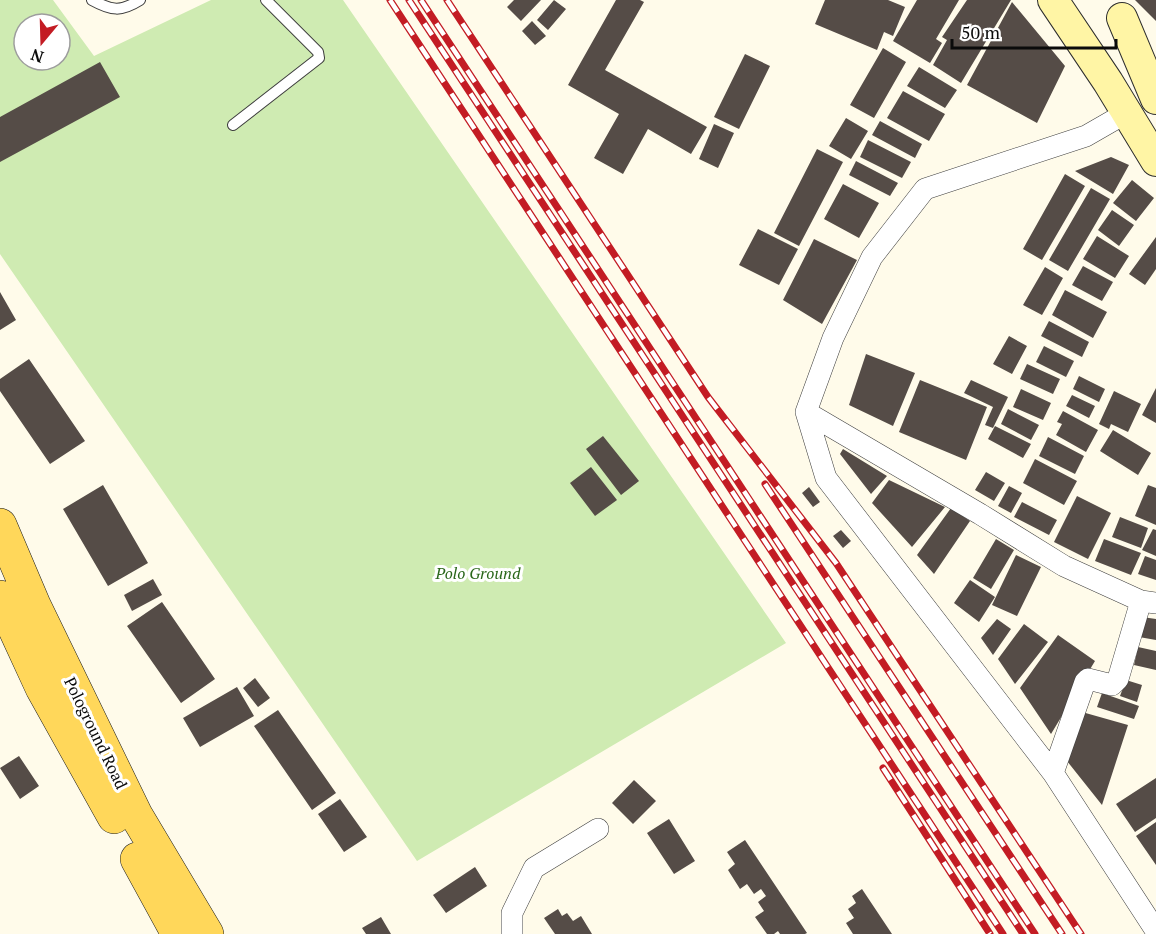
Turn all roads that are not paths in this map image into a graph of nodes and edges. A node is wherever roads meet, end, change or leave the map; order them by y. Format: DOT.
graph roads {
  1 [pos="92,0"];
  2 [pos="140,0"];
  3 [pos="266,0"];
  4 [pos="1053,0"];
  5 [pos="1117,6"];
  6 [pos="1156,63"];
  7 [pos="1108,82"];
  8 [pos="1156,99"];
  9 [pos="1126,113"];
  10 [pos="233,124"];
  11 [pos="1156,126"];
  12 [pos="1156,161"];
  13 [pos="806,412"];
  14 [pos="0,525"];
  15 [pos="1149,602"];
  16 [pos="2,608"];
  17 [pos="1053,773"];
  18 [pos="598,829"];
  19 [pos="1156,931"];
  20 [pos="178,934"];
  21 [pos="207,934"];
  22 [pos="512,934"];
  1 -- 2 [label="lane"];
  3 -- 10 [label="lane"];
  4 -- 7 [label="main road"];
  5 -- 6 [label="main road"];
  5 -- 8 [label="main road"];
  7 -- 9 [label="main road"];
  7 -- 11 [label="main road"];
  9 -- 12 [label="main road"];
  9 -- 13 [label="street"];
  13 -- 15 [label="street"];
  13 -- 17 [label="street"];
  14 -- 21 [label="main road, Pologround Road"];
  15 -- 17 [label="street"];
  16 -- 20 [label="main road, Pologround Road"];
  17 -- 19 [label="street"];
  18 -- 22 [label="street"];
}
